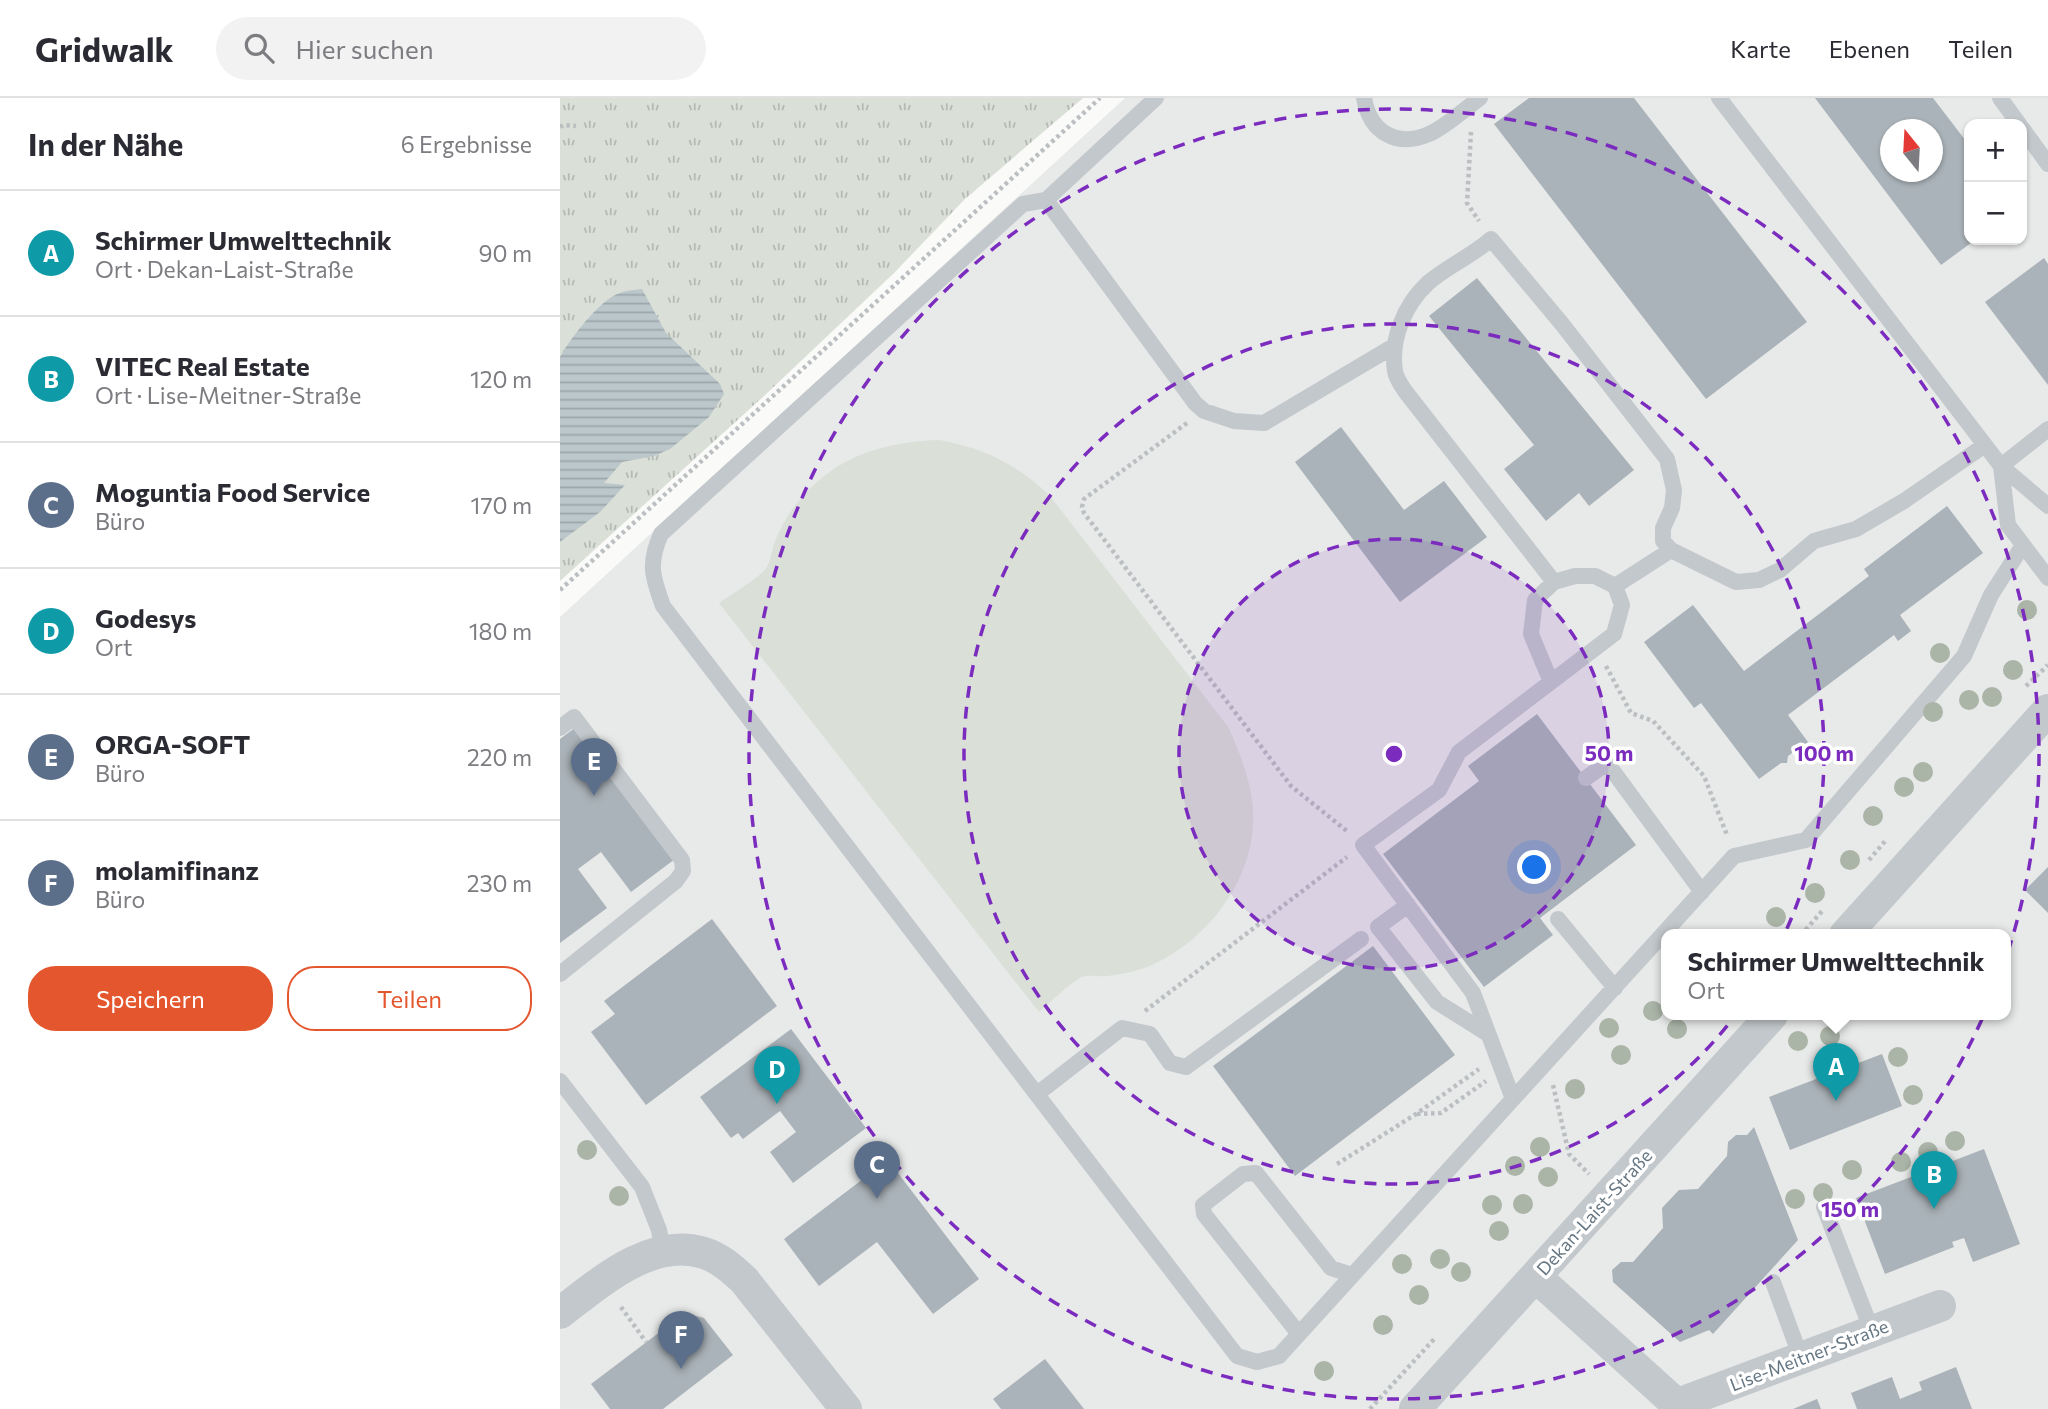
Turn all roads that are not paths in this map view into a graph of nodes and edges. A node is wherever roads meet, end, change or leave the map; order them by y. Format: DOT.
graph roads {
  1 [pos="1156,98"];
  2 [pos="1364,98"];
  3 [pos="1480,98"];
  4 [pos="1719,98"];
  5 [pos="2000,98"];
  6 [pos="2016,119"];
  7 [pos="2027,134"];
  8 [pos="2048,164"];
  9 [pos="1046,200"];
  10 [pos="1394,346"];
  11 [pos="2048,429"];
  12 [pos="1985,446"];
  13 [pos="2001,466"];
  14 [pos="2048,506"];
  15 [pos="2023,545"];
  16 [pos="1671,550"];
  17 [pos="2048,578"];
  18 [pos="1555,582"];
  19 [pos="1615,586"];
  20 [pos="1551,682"];
  21 [pos="2048,710"];
  22 [pos="560,728"];
  23 [pos="1586,778"];
  24 [pos="1702,892"];
  25 [pos="1408,905"];
  26 [pos="1558,919"];
  27 [pos="1668,929"];
  28 [pos="1850,929"];
  29 [pos="1661,937"];
  30 [pos="1361,939"];
  31 [pos="563,967"];
  32 [pos="1615,988"];
  33 [pos="1767,1020"];
  34 [pos="1488,1034"];
  35 [pos="560,1081"];
  36 [pos="1037,1094"];
  37 [pos="1513,1100"];
  38 [pos="1824,1207"];
  39 [pos="663,1252"];
  40 [pos="1352,1275"];
  41 [pos="1536,1277"];
  42 [pos="1773,1282"];
  43 [pos="1940,1306"];
  44 [pos="560,1313"];
  45 [pos="1872,1331"];
  46 [pos="1299,1335"];
  47 [pos="1801,1358"];
  48 [pos="1680,1407"];
  49 [pos="846,1409"];
  50 [pos="1415,1409"];
  1 -- 9 [label="lane"];
  2 -- 3 [label="lane"];
  4 -- 12 [label="lane"];
  5 -- 6 [label="lane"];
  7 -- 8 [label="lane"];
  9 -- 10 [label="lane"];
  9 -- 36 [label="lane"];
  10 -- 16 [label="lane"];
  10 -- 18 [label="lane"];
  11 -- 13 [label="lane"];
  12 -- 13 [label="lane"];
  12 -- 16 [label="lane"];
  13 -- 14 [label="lane"];
  13 -- 15 [label="lane"];
  15 -- 17 [label="lane"];
  15 -- 24 [label="lane"];
  16 -- 19 [label="lane"];
  18 -- 19 [label="lane"];
  18 -- 20 [label="lane"];
  19 -- 20 [label="lane"];
  20 -- 25 [label="lane"];
  21 -- 28 [label="street"];
  22 -- 31 [label="lane"];
  23 -- 24 [label="lane"];
  24 -- 27 [label="lane"];
  25 -- 34 [label="lane"];
  25 -- 34 [label="lane"];
  26 -- 32 [label="lane"];
  29 -- 32 [label="lane"];
  30 -- 36 [label="lane"];
  32 -- 37 [label="lane"];
  33 -- 41 [label="street, Dekan-Laist-Straße"];
  34 -- 37 [label="lane"];
  35 -- 39 [label="lane"];
  36 -- 46 [label="lane"];
  37 -- 40 [label="lane"];
  38 -- 45 [label="lane"];
  39 -- 44 [label="street"];
  39 -- 49 [label="street"];
  40 -- 46 [label="lane"];
  40 -- 46 [label="lane"];
  41 -- 48 [label="street, Lise-Meitner-Straße"];
  41 -- 50 [label="street, Dekan-Laist-Straße"];
  42 -- 47 [label="lane"];
  43 -- 45 [label="street, Lise-Meitner-Straße"];
  45 -- 47 [label="street, Lise-Meitner-Straße"];
  47 -- 48 [label="street, Lise-Meitner-Straße"];
}
